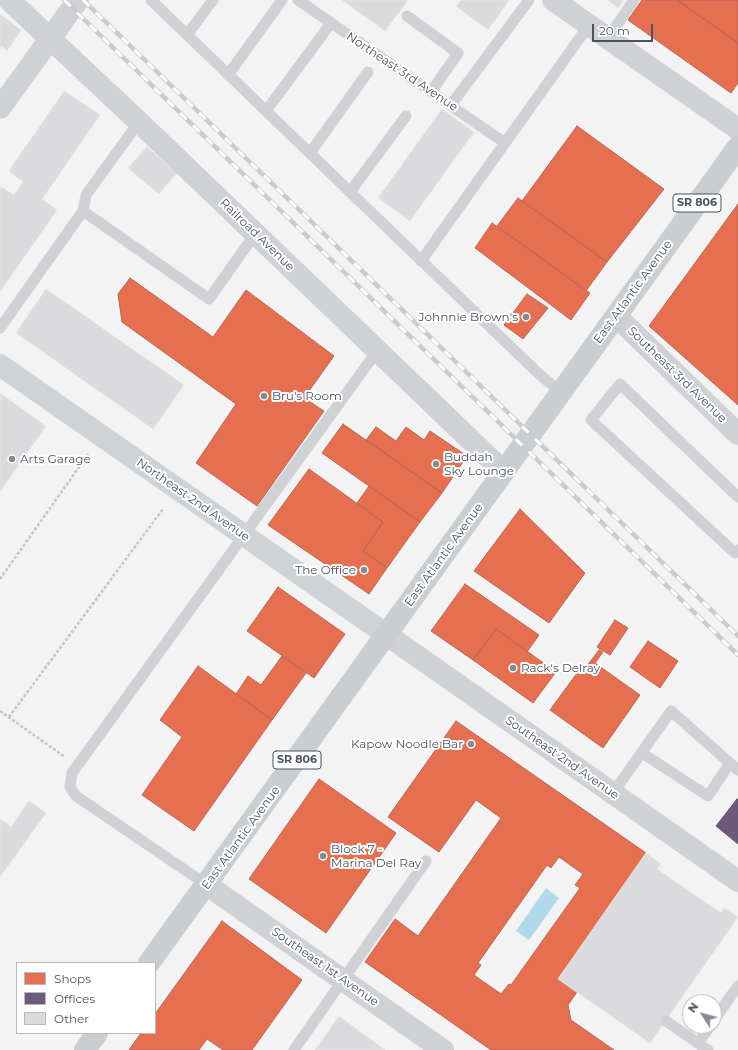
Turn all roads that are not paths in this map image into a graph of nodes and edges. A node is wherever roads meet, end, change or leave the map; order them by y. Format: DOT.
graph roads {
  1 [pos="9,0"];
  2 [pos="78,0"];
  3 [pos="151,0"];
  4 [pos="212,0"];
  5 [pos="282,0"];
  6 [pos="298,0"];
  7 [pos="529,0"];
  8 [pos="553,0"];
  9 [pos="634,0"];
  10 [pos="407,16"];
  11 [pos="330,23"];
  12 [pos="589,25"];
  13 [pos="187,35"];
  14 [pos="608,38"];
  15 [pos="50,39"];
  16 [pos="368,72"];
  17 [pos="228,74"];
  18 [pos="431,92"];
  19 [pos="450,105"];
  20 [pos="0,108"];
  21 [pos="266,111"];
  22 [pos="406,116"];
  23 [pos="139,122"];
  24 [pos="738,128"];
  25 [pos="505,143"];
  26 [pos="738,147"];
  27 [pos="310,153"];
  28 [pos="350,192"];
  29 [pos="83,211"];
  30 [pos="255,234"];
  31 [pos="421,261"];
  32 [pos="616,316"];
  33 [pos="0,328"];
  34 [pos="377,351"];
  35 [pos="0,365"];
  36 [pos="561,392"];
  37 [pos="738,434"];
  38 [pos="504,472"];
  39 [pos="738,497"];
  40 [pos="245,536"];
  41 [pos="736,551"];
  42 [pos="387,635"];
  43 [pos="642,752"];
  44 [pos="734,766"];
  45 [pos="613,793"];
  46 [pos="426,861"];
  47 [pos="738,881"];
  48 [pos="207,885"];
  49 [pos="150,962"];
  50 [pos="343,980"];
  51 [pos="738,986"];
  52 [pos="722,1009"];
  53 [pos="666,1021"];
  54 [pos="96,1034"];
  55 [pos="704,1034"];
  56 [pos="698,1043"];
  57 [pos="85,1050"];
  58 [pos="294,1050"];
  59 [pos="443,1050"];
  60 [pos="708,1050"];
  1 -- 15 [label="street, Railroad Avenue"];
  2 -- 15 [label="street"];
  3 -- 13 [label="lane"];
  4 -- 13 [label="lane"];
  5 -- 17 [label="lane"];
  6 -- 11 [label="lane, Northeast 3rd Avenue"];
  7 -- 19 [label="lane"];
  8 -- 12 [label="street"];
  9 -- 14 [label="lane"];
  10 -- 18 [label="lane"];
  11 -- 18 [label="lane, Northeast 3rd Avenue"];
  11 -- 21 [label="lane"];
  12 -- 14 [label="street"];
  12 -- 25 [label="lane"];
  13 -- 17 [label="lane"];
  14 -- 24 [label="street"];
  15 -- 20 [label="street"];
  15 -- 23 [label="street, Railroad Avenue"];
  16 -- 27 [label="lane"];
  17 -- 21 [label="lane"];
  18 -- 19 [label="lane, Northeast 3rd Avenue"];
  19 -- 25 [label="lane, Northeast 3rd Avenue"];
  21 -- 27 [label="lane"];
  22 -- 28 [label="lane"];
  23 -- 29 [label="lane"];
  23 -- 30 [label="street, Railroad Avenue"];
  25 -- 31 [label="lane"];
  26 -- 32 [label="main road, East Atlantic Avenue / SR 806"];
  27 -- 28 [label="lane"];
  28 -- 31 [label="lane"];
  29 -- 30 [label="lane"];
  29 -- 33 [label="lane"];
  30 -- 34 [label="street, Railroad Avenue"];
  31 -- 36 [label="lane"];
  32 -- 36 [label="main road, East Atlantic Avenue / SR 806"];
  32 -- 37 [label="street, Southeast 3rd Avenue"];
  34 -- 38 [label="street, Railroad Avenue"];
  34 -- 40 [label="lane"];
  35 -- 40 [label="street, Northeast 2nd Avenue"];
  36 -- 38 [label="main road, East Atlantic Avenue / SR 806"];
  38 -- 42 [label="main road, East Atlantic Avenue / SR 806"];
  39 -- 41 [label="lane"];
  40 -- 42 [label="street, Northeast 2nd Avenue"];
  40 -- 48 [label="lane"];
  42 -- 45 [label="street, Southeast 2nd Avenue"];
  42 -- 48 [label="main road, East Atlantic Avenue / SR 806"];
  43 -- 44 [label="lane"];
  43 -- 44 [label="lane"];
  43 -- 45 [label="lane"];
  45 -- 47 [label="street, Southeast 2nd Avenue"];
  46 -- 50 [label="lane"];
  48 -- 49 [label="main road, East Atlantic Avenue / SR 806"];
  48 -- 50 [label="street, Southeast 1st Avenue"];
  50 -- 58 [label="lane"];
  50 -- 59 [label="street, Southeast 1st Avenue"];
  51 -- 52 [label="lane"];
  53 -- 56 [label="lane"];
  54 -- 57 [label="main road"];
  55 -- 56 [label="lane"];
  56 -- 60 [label="lane"];
}
